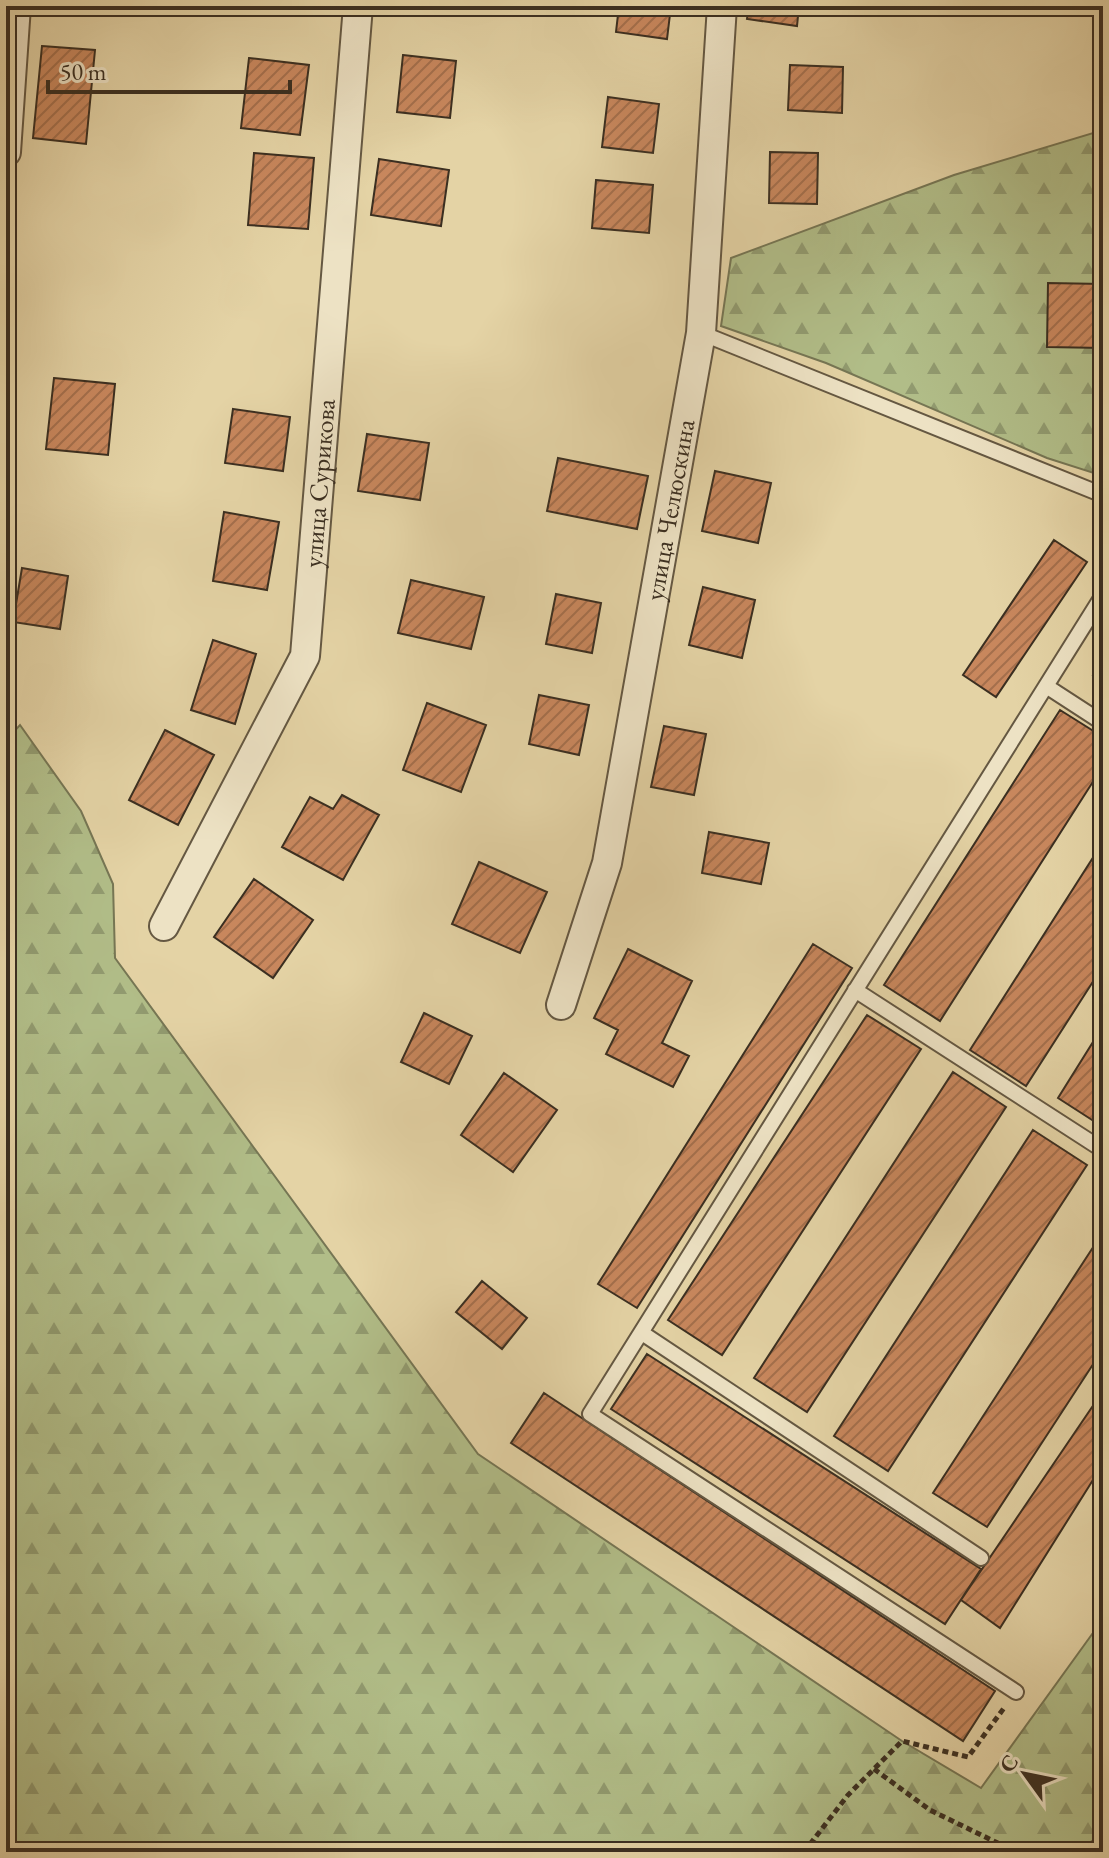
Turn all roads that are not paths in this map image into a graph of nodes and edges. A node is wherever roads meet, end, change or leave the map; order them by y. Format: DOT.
graph roads {
  1 [pos="16,6"];
  2 [pos="358,6"];
  3 [pos="722,6"];
  4 [pos="6,152"];
  5 [pos="701,333"];
  6 [pos="1103,495"];
  7 [pos="1103,595"];
  8 [pos="1046,686"];
  9 [pos="1103,723"];
  10 [pos="164,926"];
  11 [pos="855,990"];
  12 [pos="561,1005"];
  13 [pos="1103,1150"];
  14 [pos="642,1333"];
  15 [pos="981,1558"];
  16 [pos="1016,1692"];
  1 -- 4 [label="street"];
  2 -- 10 [label="street, улица Сурикова"];
  3 -- 5 [label="street, улица Челюскина"];
  5 -- 6 [label="lane"];
  5 -- 12 [label="street, улица Челюскина"];
  7 -- 8 [label="lane"];
  8 -- 9 [label="lane"];
  8 -- 11 [label="lane"];
  11 -- 13 [label="lane"];
  11 -- 14 [label="lane"];
  14 -- 15 [label="lane"];
  14 -- 16 [label="lane"];
}
